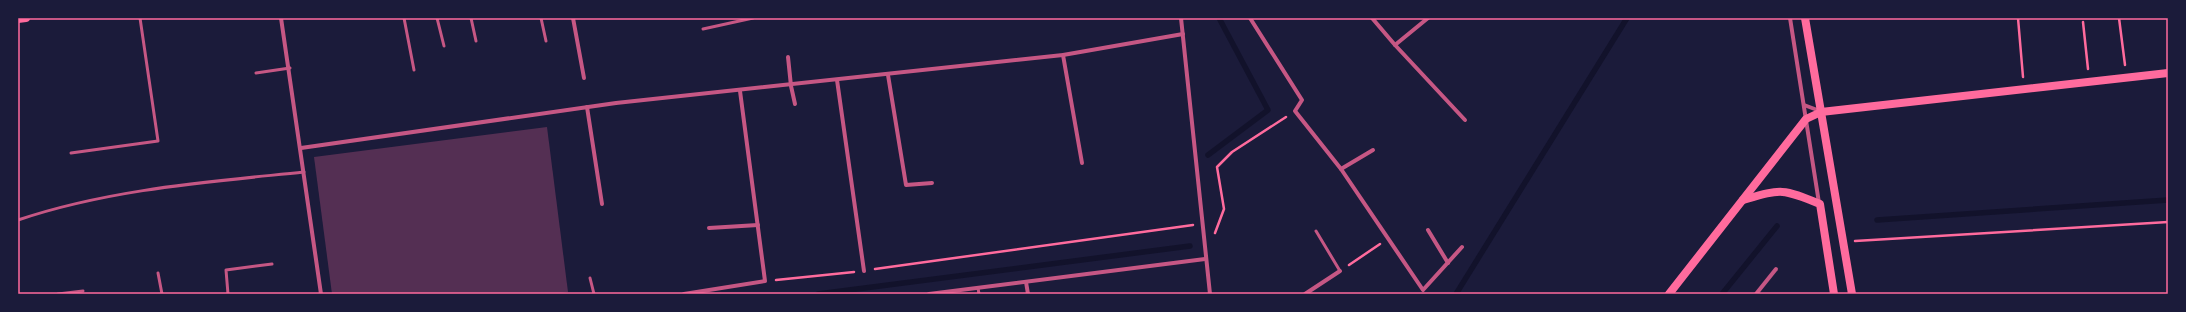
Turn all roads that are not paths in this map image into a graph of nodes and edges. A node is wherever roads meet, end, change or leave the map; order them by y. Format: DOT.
graph roads {
  1 [pos="26,18"];
  2 [pos="140,18"];
  3 [pos="281,18"];
  4 [pos="404,18"];
  5 [pos="437,18"];
  6 [pos="471,18"];
  7 [pos="541,18"];
  8 [pos="573,18"];
  9 [pos="753,18"];
  10 [pos="1181,18"];
  11 [pos="1250,18"];
  12 [pos="1372,18"];
  13 [pos="1428,18"];
  14 [pos="1790,18"];
  15 [pos="1805,18"];
  16 [pos="18,19"];
  17 [pos="703,29"];
  18 [pos="1183,34"];
  19 [pos="476,40"];
  20 [pos="546,41"];
  21 [pos="1394,45"];
  22 [pos="444,46"];
  23 [pos="1063,55"];
  24 [pos="788,57"];
  25 [pos="290,68"];
  26 [pos="414,70"];
  27 [pos="256,73"];
  28 [pos="2168,73"];
  29 [pos="888,74"];
  30 [pos="584,78"];
  31 [pos="837,80"];
  32 [pos="791,86"];
  33 [pos="740,91"];
  34 [pos="795,104"];
  35 [pos="1804,105"];
  36 [pos="587,107"];
  37 [pos="1821,112"];
  38 [pos="1806,119"];
  39 [pos="1465,120"];
  40 [pos="301,148"];
  41 [pos="1374,150"];
  42 [pos="71,153"];
  43 [pos="1082,163"];
  44 [pos="1341,168"];
  45 [pos="304,172"];
  46 [pos="932,183"];
  47 [pos="1743,200"];
  48 [pos="602,204"];
  49 [pos="1820,204"];
  50 [pos="18,220"];
  51 [pos="758,225"];
  52 [pos="709,228"];
  53 [pos="1428,230"];
  54 [pos="1316,231"];
  55 [pos="1462,247"];
  56 [pos="1205,259"];
  57 [pos="1448,263"];
  58 [pos="272,264"];
  59 [pos="1776,269"];
  60 [pos="864,271"];
  61 [pos="1340,271"];
  62 [pos="158,273"];
  63 [pos="590,278"];
  64 [pos="1026,282"];
  65 [pos="978,288"];
  66 [pos="83,291"];
  67 [pos="58,294"];
  68 [pos="162,294"];
  69 [pos="228,294"];
  70 [pos="321,294"];
  71 [pos="594,294"];
  72 [pos="684,294"];
  73 [pos="929,294"];
  74 [pos="979,294"];
  75 [pos="1028,294"];
  76 [pos="1210,294"];
  77 [pos="1305,294"];
  78 [pos="1669,294"];
  79 [pos="1756,294"];
  80 [pos="1834,294"];
  81 [pos="1852,294"];
  1 -- 16 [label="main road"];
  2 -- 42 [label="lane"];
  3 -- 25 [label="street"];
  4 -- 26 [label="lane"];
  5 -- 22 [label="lane"];
  6 -- 19 [label="lane"];
  7 -- 20 [label="lane"];
  8 -- 30 [label="street"];
  9 -- 17 [label="lane"];
  10 -- 18 [label="street"];
  11 -- 44 [label="street"];
  12 -- 21 [label="street"];
  13 -- 21 [label="street"];
  14 -- 35 [label="street"];
  15 -- 37 [label="main road"];
  18 -- 23 [label="street"];
  18 -- 56 [label="street"];
  21 -- 39 [label="street"];
  23 -- 29 [label="street"];
  23 -- 43 [label="street"];
  24 -- 32 [label="street"];
  25 -- 27 [label="lane"];
  25 -- 40 [label="street"];
  28 -- 37 [label="main road"];
  29 -- 31 [label="street"];
  29 -- 46 [label="street"];
  31 -- 32 [label="street"];
  31 -- 60 [label="street"];
  32 -- 33 [label="street"];
  32 -- 34 [label="street"];
  33 -- 36 [label="street"];
  33 -- 51 [label="street"];
  35 -- 37 [label="street"];
  35 -- 38 [label="street"];
  36 -- 40 [label="street"];
  36 -- 48 [label="street"];
  37 -- 38 [label="main road"];
  37 -- 81 [label="main road"];
  38 -- 47 [label="main road"];
  38 -- 49 [label="street"];
  40 -- 45 [label="street"];
  41 -- 44 [label="street"];
  44 -- 57 [label="street"];
  45 -- 50 [label="lane"];
  45 -- 70 [label="street"];
  47 -- 49 [label="main road"];
  47 -- 78 [label="main road"];
  49 -- 80 [label="main road"];
  51 -- 52 [label="street"];
  51 -- 72 [label="street"];
  53 -- 57 [label="street"];
  54 -- 61 [label="lane"];
  55 -- 57 [label="street"];
  56 -- 64 [label="street"];
  56 -- 76 [label="street"];
  58 -- 69 [label="lane"];
  59 -- 79 [label="street"];
  61 -- 77 [label="street"];
  62 -- 68 [label="lane"];
  63 -- 71 [label="lane"];
  64 -- 65 [label="street"];
  64 -- 75 [label="street"];
  65 -- 73 [label="street"];
  65 -- 74 [label="lane"];
  66 -- 67 [label="lane"];
}
